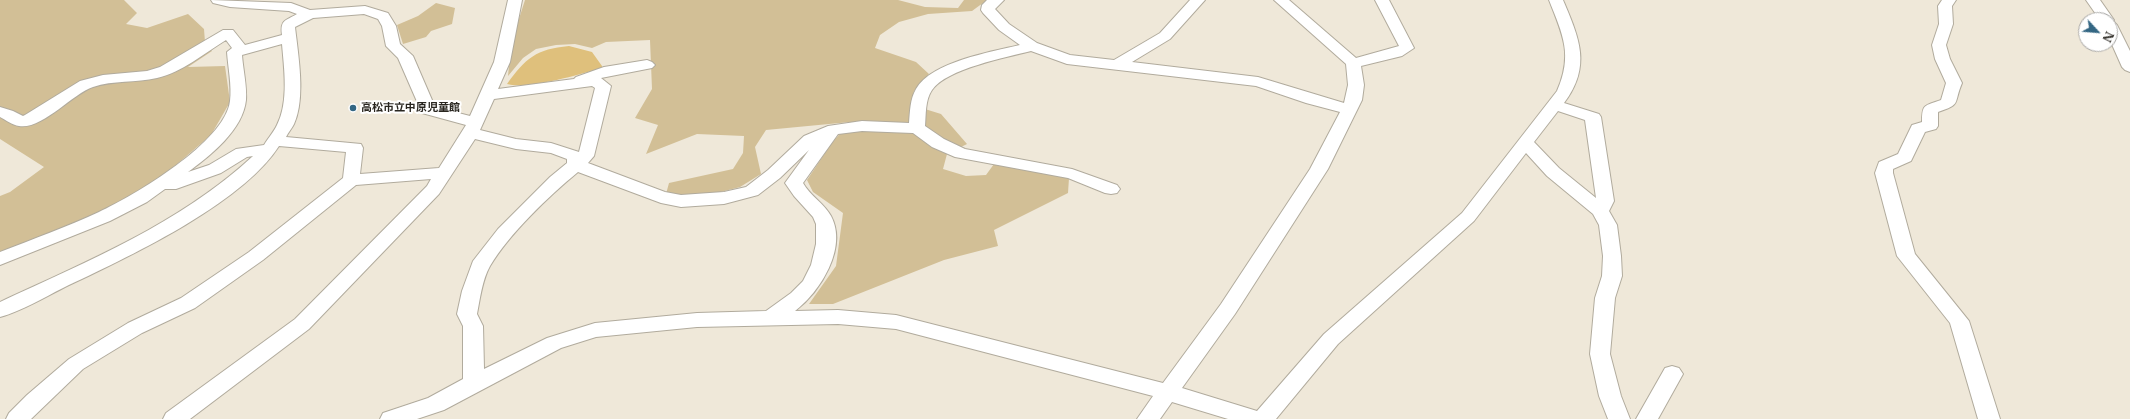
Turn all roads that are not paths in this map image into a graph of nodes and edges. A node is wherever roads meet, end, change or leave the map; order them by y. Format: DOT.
graph roads {
  1 [pos="218,0"];
  2 [pos="515,0"];
  3 [pos="997,0"];
  4 [pos="1198,0"];
  5 [pos="1281,0"];
  6 [pos="1382,0"];
  7 [pos="1556,0"];
  8 [pos="1949,0"];
  9 [pos="2093,0"];
  10 [pos="292,3"];
  11 [pos="2101,12"];
  12 [pos="309,14"];
  13 [pos="289,38"];
  14 [pos="2118,42"];
  15 [pos="1032,46"];
  16 [pos="241,50"];
  17 [pos="1118,64"];
  18 [pos="1353,64"];
  19 [pos="646,65"];
  20 [pos="2130,67"];
  21 [pos="575,82"];
  22 [pos="488,95"];
  23 [pos="1554,106"];
  24 [pos="1350,109"];
  25 [pos="0,112"];
  26 [pos="474,128"];
  27 [pos="917,128"];
  28 [pos="834,129"];
  29 [pos="1525,143"];
  30 [pos="272,145"];
  31 [pos="576,165"];
  32 [pos="444,173"];
  33 [pos="351,180"];
  34 [pos="1111,189"];
  35 [pos="140,198"];
  36 [pos="1600,211"];
  37 [pos="0,259"];
  38 [pos="0,310"];
  39 [pos="772,317"];
  40 [pos="1672,374"];
  41 [pos="474,382"];
  42 [pos="1167,392"];
  43 [pos="17,419"];
  44 [pos="174,419"];
  45 [pos="391,419"];
  46 [pos="1148,419"];
  47 [pos="1256,419"];
  48 [pos="1263,419"];
  49 [pos="1619,419"];
  50 [pos="1647,419"];
  51 [pos="1989,419"];
  1 -- 10 [label="street"];
  2 -- 22 [label="street"];
  3 -- 15 [label="street"];
  4 -- 17 [label="street"];
  5 -- 18 [label="street"];
  6 -- 18 [label="street"];
  7 -- 23 [label="street"];
  8 -- 51 [label="street"];
  9 -- 11 [label="street"];
  10 -- 12 [label="street"];
  12 -- 13 [label="street"];
  12 -- 26 [label="street"];
  13 -- 16 [label="street"];
  13 -- 30 [label="street"];
  14 -- 20 [label="street"];
  15 -- 17 [label="street"];
  15 -- 27 [label="street"];
  16 -- 25 [label="street"];
  16 -- 35 [label="street"];
  17 -- 24 [label="street"];
  18 -- 24 [label="street"];
  19 -- 21 [label="street"];
  21 -- 22 [label="street"];
  21 -- 31 [label="street"];
  22 -- 26 [label="street"];
  23 -- 29 [label="street"];
  23 -- 36 [label="street"];
  24 -- 42 [label="street"];
  26 -- 31 [label="street"];
  26 -- 32 [label="street"];
  27 -- 28 [label="street"];
  27 -- 34 [label="street"];
  28 -- 31 [label="street"];
  28 -- 39 [label="street"];
  29 -- 36 [label="street"];
  29 -- 48 [label="street"];
  30 -- 33 [label="street"];
  30 -- 35 [label="street"];
  30 -- 38 [label="street"];
  31 -- 41 [label="street"];
  32 -- 33 [label="street"];
  32 -- 44 [label="street"];
  33 -- 43 [label="street"];
  35 -- 37 [label="street"];
  36 -- 49 [label="street"];
  39 -- 41 [label="street"];
  39 -- 42 [label="street"];
  40 -- 50 [label="street"];
  41 -- 45 [label="street"];
  42 -- 46 [label="street"];
  42 -- 47 [label="street"];
}
